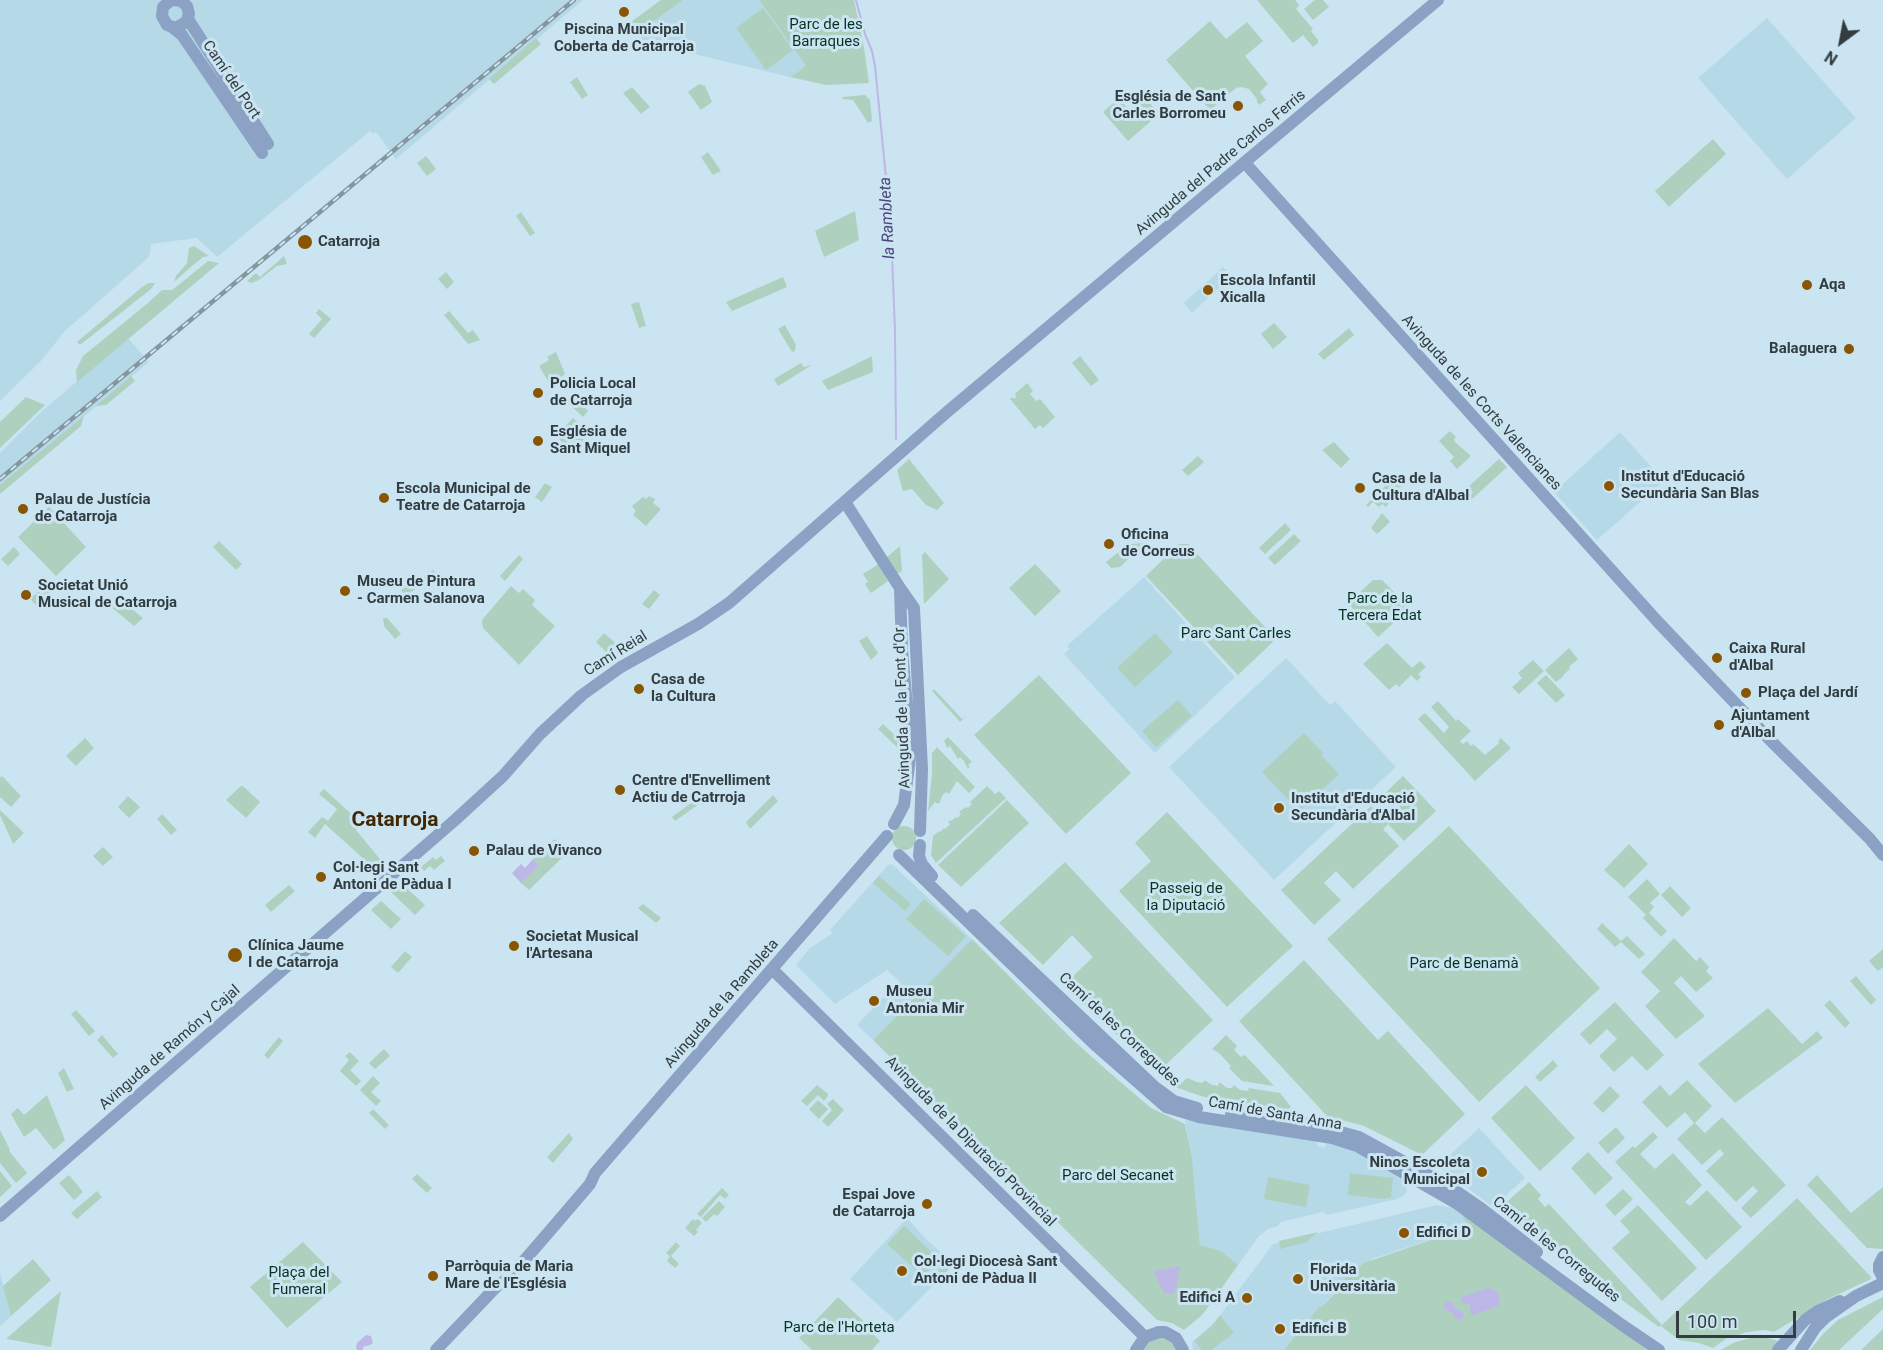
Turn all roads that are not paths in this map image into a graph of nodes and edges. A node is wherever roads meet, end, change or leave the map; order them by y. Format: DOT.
graph roads {
  1 [pos="1438,0"];
  2 [pos="171,1"];
  3 [pos="188,19"];
  4 [pos="172,27"];
  5 [pos="1245,163"];
  6 [pos="906,449"];
  7 [pos="845,502"];
  8 [pos="898,585"];
  9 [pos="916,647"];
  10 [pos="904,666"];
  11 [pos="894,824"];
  12 [pos="920,831"];
  13 [pos="887,836"];
  14 [pos="917,849"];
  15 [pos="896,853"];
  16 [pos="871,855"];
  17 [pos="1883,855"];
  18 [pos="918,872"];
  19 [pos="359,904"];
  20 [pos="772,969"];
  21 [pos="0,1215"];
  22 [pos="1883,1257"];
  23 [pos="1881,1281"];
  24 [pos="1856,1296"];
  25 [pos="1622,1325"];
  26 [pos="1145,1337"];
  27 [pos="436,1350"];
  28 [pos="1136,1350"];
  29 [pos="1183,1350"];
  30 [pos="1659,1350"];
  31 [pos="1778,1350"];
  32 [pos="1801,1350"];
  1 -- 5 [label="street, Avinguda del Padre Carlos Ferris"];
  2 -- 3 [label="street"];
  2 -- 4 [label="street"];
  3 -- 4 [label="street"];
  3 -- 4 [label="street, Camí del Port"];
  5 -- 6 [label="street, Avinguda del Padre Carlos Ferris"];
  5 -- 17 [label="street, Avinguda de les Corts Valencianes"];
  6 -- 7 [label="street, Camí Reial"];
  7 -- 8 [label="street, Avinguda de la Font d'Or"];
  7 -- 19 [label="street, Camí Reial"];
  8 -- 9 [label="street, Avinguda de la Font d'Or"];
  8 -- 10 [label="street"];
  9 -- 10 [label="street"];
  9 -- 12 [label="street, Avinguda de la Font d'Or"];
  10 -- 11 [label="street"];
  11 -- 12 [label="street"];
  11 -- 13 [label="street"];
  12 -- 14 [label="street"];
  13 -- 15 [label="street"];
  13 -- 16 [label="street, Avinguda de la Rambleta"];
  14 -- 15 [label="street"];
  14 -- 18 [label="street"];
  14 -- 25 [label="street, Camí de les Corregudes"];
  15 -- 16 [label="street"];
  15 -- 18 [label="street, Camí de Santa Anna"];
  16 -- 20 [label="street, Avinguda de la Rambleta"];
  18 -- 25 [label="street, Camí de Santa Anna"];
  19 -- 21 [label="street, Avinguda de Ramón y Cajal"];
  20 -- 26 [label="street, Avinguda de la Diputació Provincial"];
  20 -- 27 [label="street, Avinguda de la Rambleta"];
  22 -- 23 [label="street"];
  23 -- 24 [label="street"];
  24 -- 31 [label="street"];
  24 -- 32 [label="street"];
  25 -- 30 [label="street, Camí de Santa Anna"];
  26 -- 28 [label="street"];
  26 -- 29 [label="street"];
}
